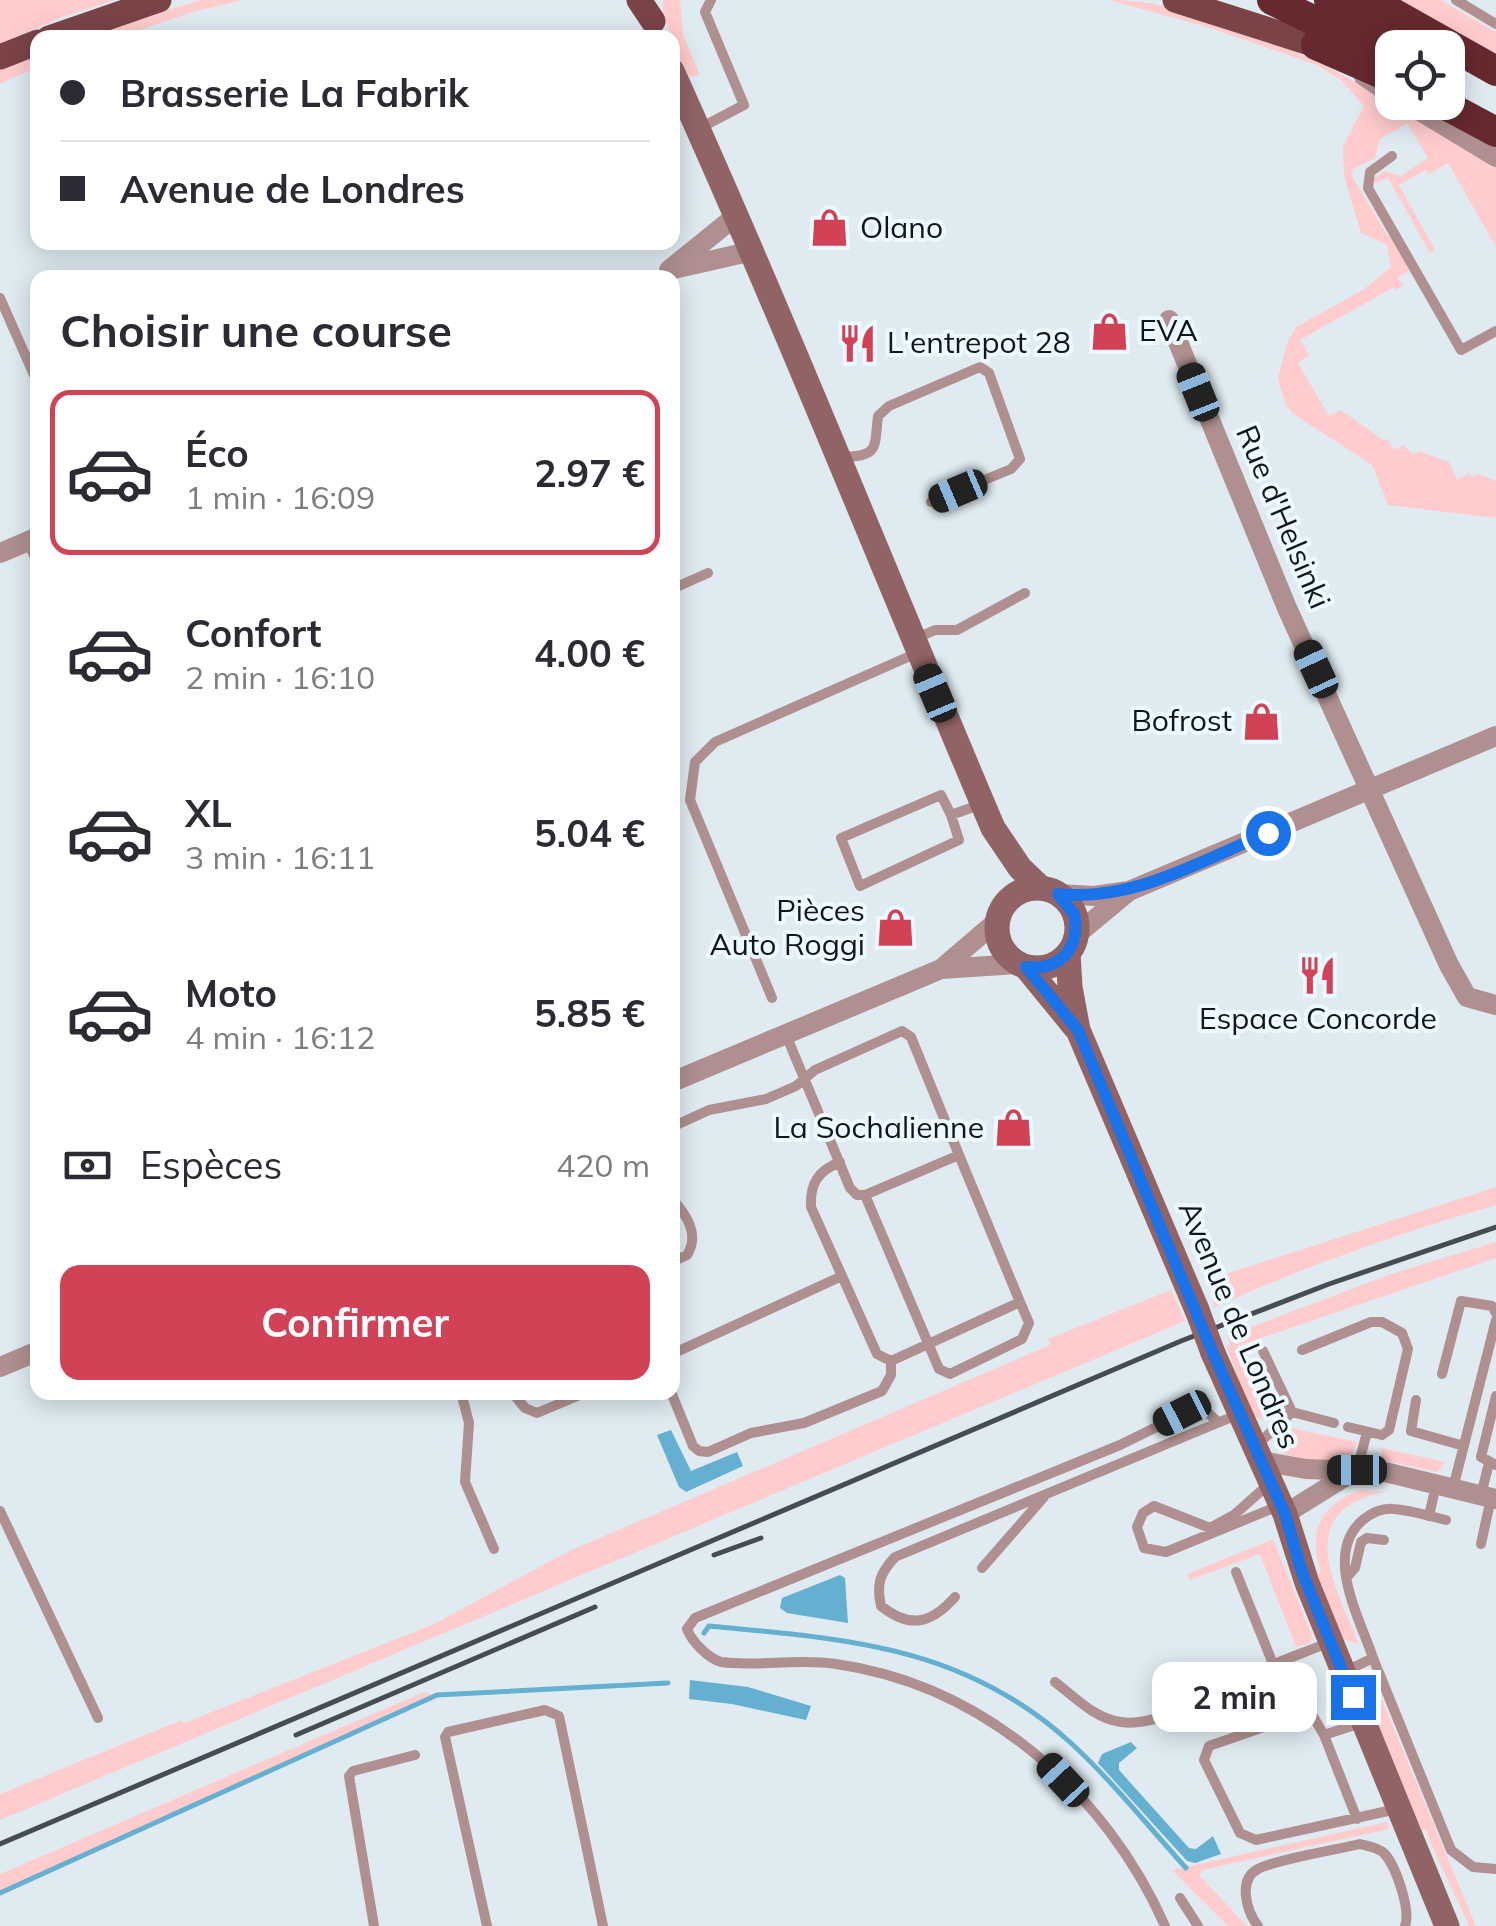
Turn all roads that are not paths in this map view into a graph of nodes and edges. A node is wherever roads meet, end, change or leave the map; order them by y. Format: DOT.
graph roads {
  1 [pos="159,0"];
  2 [pos="712,0"];
  3 [pos="1175,0"];
  4 [pos="1272,0"];
  5 [pos="1329,0"];
  6 [pos="1370,0"];
  7 [pos="1456,0"];
  8 [pos="1496,24"];
  9 [pos="72,30"];
  10 [pos="1387,30"];
  11 [pos="30,45"];
  12 [pos="1316,45"];
  13 [pos="1375,51"];
  14 [pos="0,56"];
  15 [pos="1465,70"];
  16 [pos="1375,71"];
  17 [pos="1496,72"];
  18 [pos="1375,83"];
  19 [pos="1496,86"];
  20 [pos="680,87"];
  21 [pos="1465,100"];
  22 [pos="1465,115"];
  23 [pos="1496,118"];
  24 [pos="1434,120"];
  25 [pos="700,128"];
  26 [pos="1496,132"];
  27 [pos="1392,156"];
  28 [pos="1496,157"];
  29 [pos="737,215"];
  30 [pos="753,252"];
  31 [pos="665,270"];
  32 [pos="677,270"];
  33 [pos="0,298"];
  34 [pos="1169,320"];
  35 [pos="1496,331"];
  36 [pos="30,366"];
  37 [pos="840,458"];
  38 [pos="932,502"];
  39 [pos="30,540"];
  40 [pos="0,553"];
  41 [pos="708,573"];
  42 [pos="680,585"];
  43 [pos="1024,593"];
  44 [pos="916,646"];
  45 [pos="1496,736"];
  46 [pos="1372,790"];
  47 [pos="983,804"];
  48 [pos="951,815"];
  49 [pos="994,828"];
  50 [pos="1049,891"];
  51 [pos="1130,891"];
  52 [pos="1000,914"];
  53 [pos="1072,944"];
  54 [pos="1022,965"];
  55 [pos="941,969"];
  56 [pos="772,998"];
  57 [pos="1496,1005"];
  58 [pos="1078,1030"];
  59 [pos="786,1034"];
  60 [pos="805,1078"];
  61 [pos="680,1079"];
  62 [pos="680,1123"];
  63 [pos="959,1155"];
  64 [pos="840,1162"];
  65 [pos="865,1195"];
  66 [pos="680,1210"];
  67 [pos="680,1259"];
  68 [pos="842,1276"];
  69 [pos="1020,1302"];
  70 [pos="1496,1317"];
  71 [pos="928,1344"];
  72 [pos="680,1350"];
  73 [pos="1302,1350"];
  74 [pos="1263,1351"];
  75 [pos="30,1354"];
  76 [pos="891,1360"];
  77 [pos="0,1367"];
  78 [pos="1442,1374"];
  79 [pos="1496,1396"];
  80 [pos="462,1400"];
  81 [pos="518,1400"];
  82 [pos="556,1400"];
  83 [pos="569,1400"];
  84 [pos="675,1400"];
  85 [pos="1416,1400"];
  86 [pos="558,1405"];
  87 [pos="1292,1412"];
  88 [pos="1229,1418"];
  89 [pos="1334,1424"];
  90 [pos="1348,1427"];
  91 [pos="1366,1432"];
  92 [pos="1464,1446"];
  93 [pos="1492,1464"];
  94 [pos="1357,1470"];
  95 [pos="1271,1482"];
  96 [pos="1445,1486"];
  97 [pos="1048,1493"];
  98 [pos="1490,1497"];
  99 [pos="0,1512"];
  100 [pos="1429,1516"];
  101 [pos="1446,1520"];
  102 [pos="1384,1540"];
  103 [pos="1480,1544"];
  104 [pos="494,1549"];
  105 [pos="982,1568"];
  106 [pos="1236,1572"];
  107 [pos="1347,1578"];
  108 [pos="955,1597"];
  109 [pos="1330,1642"];
  110 [pos="1373,1658"];
  111 [pos="1273,1664"];
  112 [pos="1343,1672"];
  113 [pos="1056,1682"];
  114 [pos="98,1718"];
  115 [pos="1363,1722"];
  116 [pos="1324,1735"];
  117 [pos="415,1755"];
  118 [pos="1398,1809"];
  119 [pos="1357,1819"];
  120 [pos="1496,1869"];
  121 [pos="1426,1879"];
  122 [pos="1401,1890"];
  123 [pos="1180,1898"];
  124 [pos="374,1926"];
  125 [pos="487,1926"];
  126 [pos="603,1926"];
  127 [pos="1165,1926"];
  128 [pos="1198,1926"];
  129 [pos="1258,1926"];
  130 [pos="1404,1926"];
  131 [pos="1447,1926"];
  1 -- 9 [label="main road"];
  2 -- 25 [label="lane"];
  3 -- 12 [label="main road"];
  4 -- 13 [label="highway"];
  5 -- 10 [label="highway"];
  6 -- 17 [label="highway"];
  7 -- 8 [label="lane"];
  11 -- 14 [label="main road"];
  12 -- 16 [label="highway"];
  12 -- 18 [label="street"];
  15 -- 19 [label="highway"];
  20 -- 25 [label="street"];
  21 -- 23 [label="highway"];
  22 -- 26 [label="highway"];
  24 -- 28 [label="street"];
  25 -- 29 [label="street"];
  27 -- 35 [label="lane"];
  29 -- 30 [label="street"];
  29 -- 31 [label="street"];
  30 -- 32 [label="street"];
  30 -- 37 [label="street"];
  33 -- 36 [label="lane"];
  34 -- 46 [label="street, Rue d'Helsinki"];
  37 -- 38 [label="lane"];
  37 -- 44 [label="street"];
  39 -- 40 [label="street"];
  41 -- 42 [label="lane"];
  43 -- 44 [label="lane"];
  44 -- 47 [label="street"];
  44 -- 56 [label="lane"];
  45 -- 46 [label="street"];
  46 -- 51 [label="street"];
  46 -- 57 [label="street, Rue d'Helsinki"];
  47 -- 48 [label="lane"];
  47 -- 49 [label="street"];
  48 -- 48 [label="lane"];
  49 -- 50 [label="street"];
  49 -- 52 [label="street"];
  50 -- 51 [label="street"];
  50 -- 52 [label="street"];
  50 -- 53 [label="street"];
  51 -- 53 [label="street"];
  52 -- 54 [label="street"];
  52 -- 55 [label="street"];
  53 -- 54 [label="street"];
  53 -- 58 [label="street, Avenue de Londres"];
  54 -- 55 [label="street"];
  54 -- 58 [label="street, Avenue de Londres"];
  55 -- 59 [label="street"];
  58 -- 88 [label="street, Avenue de Londres, bridge"];
  59 -- 60 [label="lane"];
  59 -- 61 [label="street"];
  60 -- 62 [label="lane"];
  60 -- 63 [label="lane"];
  60 -- 64 [label="lane"];
  63 -- 65 [label="lane"];
  63 -- 69 [label="lane"];
  64 -- 65 [label="lane"];
  64 -- 68 [label="lane"];
  65 -- 71 [label="lane"];
  66 -- 67 [label="lane"];
  68 -- 72 [label="lane"];
  68 -- 76 [label="lane"];
  69 -- 71 [label="lane"];
  69 -- 71 [label="lane"];
  70 -- 78 [label="lane"];
  70 -- 92 [label="lane"];
  71 -- 76 [label="lane"];
  73 -- 91 [label="lane"];
  74 -- 87 [label="lane"];
  75 -- 77 [label="street"];
  76 -- 84 [label="lane"];
  79 -- 93 [label="lane"];
  80 -- 104 [label="lane"];
  81 -- 86 [label="lane"];
  82 -- 86 [label="lane"];
  83 -- 86 [label="lane"];
  85 -- 92 [label="lane"];
  87 -- 89 [label="lane"];
  87 -- 95 [label="lane"];
  88 -- 95 [label="street, Avenue de Londres"];
  88 -- 97 [label="lane"];
  88 -- 127 [label="lane"];
  90 -- 91 [label="lane"];
  91 -- 94 [label="lane"];
  92 -- 96 [label="lane"];
  93 -- 98 [label="lane"];
  94 -- 95 [label="street"];
  94 -- 95 [label="street"];
  94 -- 96 [label="street"];
  95 -- 95 [label="lane"];
  95 -- 109 [label="street, Avenue de Londres"];
  96 -- 98 [label="street"];
  96 -- 100 [label="lane"];
  97 -- 105 [label="lane"];
  97 -- 108 [label="lane"];
  98 -- 103 [label="lane"];
  99 -- 114 [label="lane"];
  100 -- 101 [label="lane"];
  100 -- 107 [label="lane"];
  102 -- 107 [label="lane"];
  106 -- 111 [label="lane"];
  107 -- 110 [label="lane"];
  109 -- 111 [label="lane"];
  109 -- 112 [label="street, Avenue de Londres"];
  110 -- 112 [label="lane"];
  110 -- 120 [label="lane"];
  111 -- 113 [label="lane"];
  112 -- 115 [label="street, Avenue de Londres"];
  115 -- 116 [label="lane"];
  115 -- 118 [label="street, Avenue de Londres"];
  116 -- 119 [label="lane"];
  116 -- 119 [label="lane"];
  117 -- 124 [label="lane"];
  118 -- 119 [label="lane"];
  118 -- 121 [label="street, Avenue de Londres"];
  121 -- 122 [label="lane"];
  121 -- 131 [label="street, Avenue de Londres"];
  122 -- 129 [label="lane"];
  122 -- 130 [label="lane"];
  123 -- 128 [label="lane"];
  125 -- 126 [label="lane"];
}
